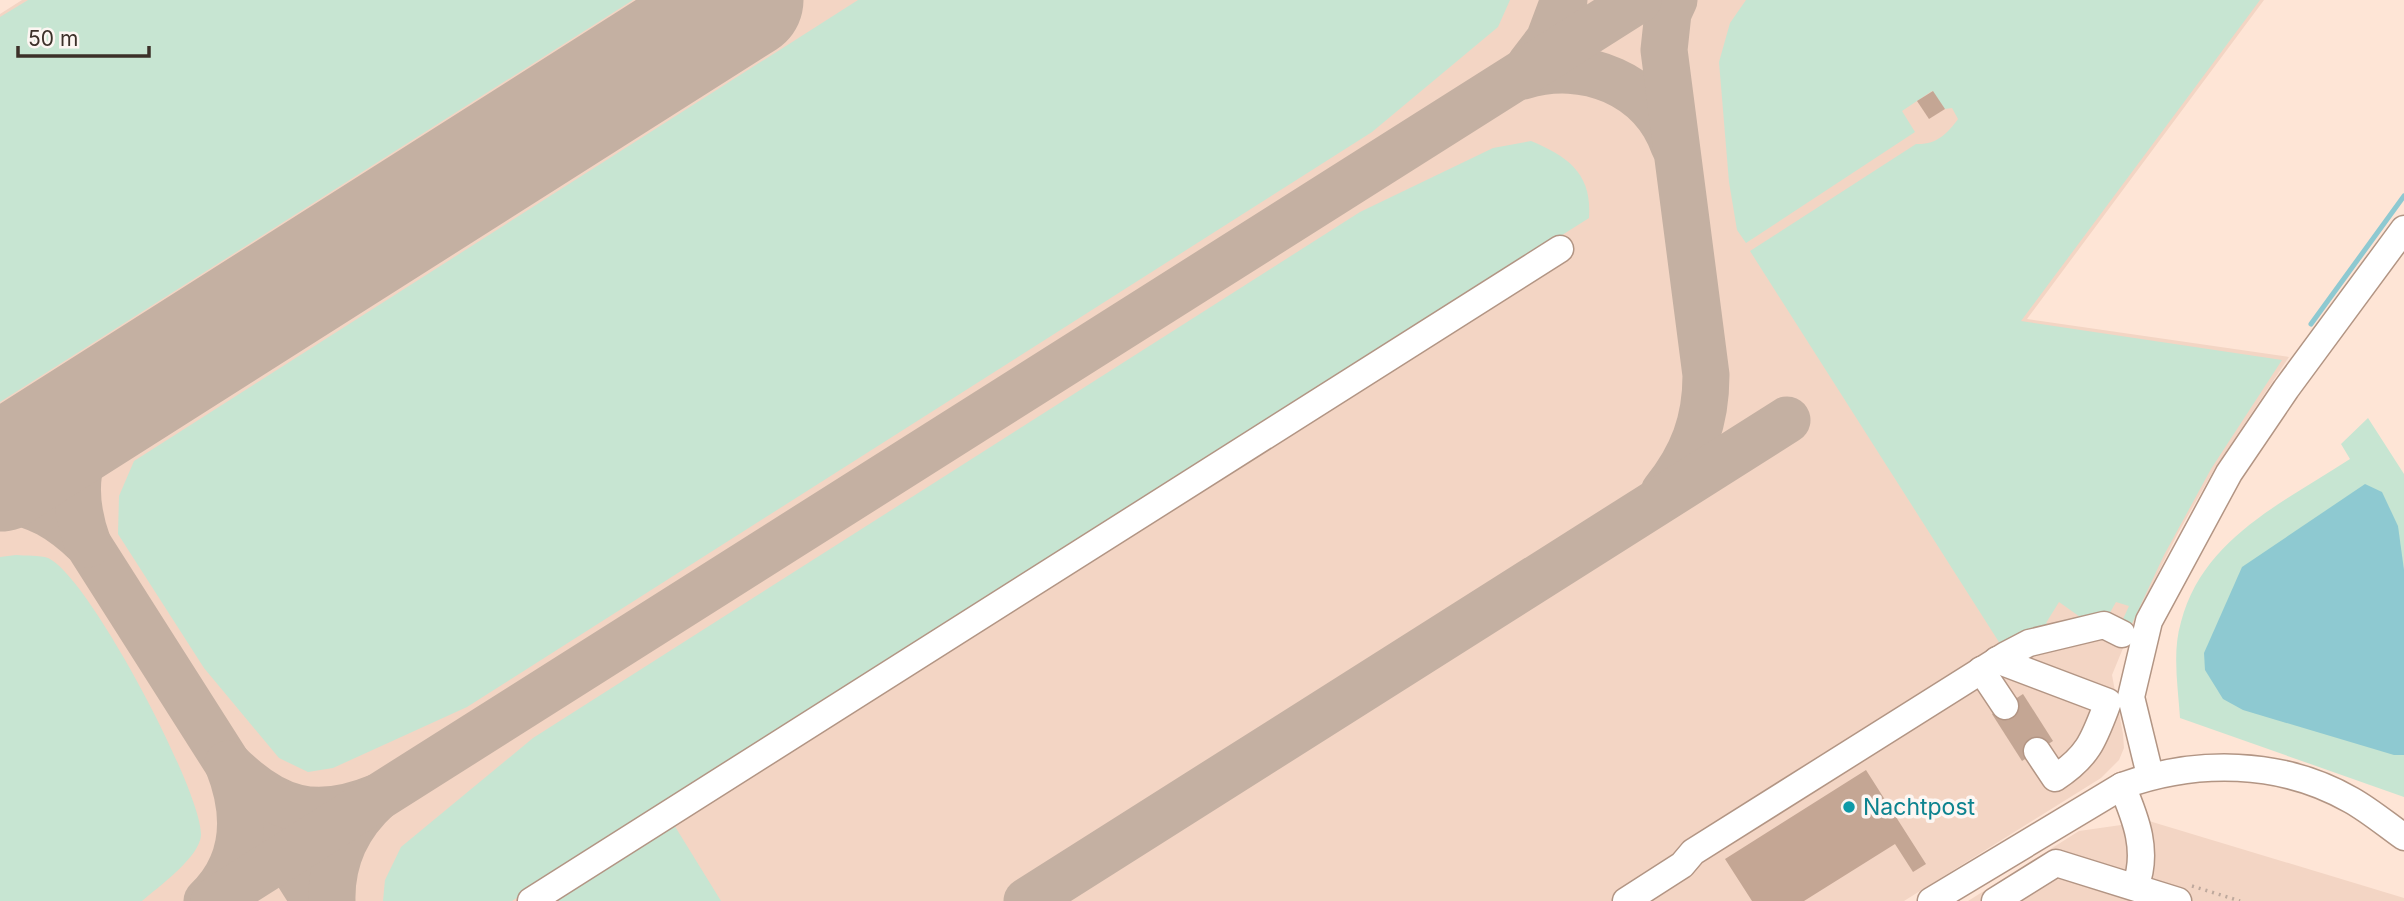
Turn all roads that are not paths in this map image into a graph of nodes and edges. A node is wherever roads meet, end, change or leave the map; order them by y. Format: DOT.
graph roads {
  1 [pos="2404,229"];
  2 [pos="1560,249"];
  3 [pos="2122,634"];
  4 [pos="1989,665"];
  5 [pos="2005,706"];
  6 [pos="2037,751"];
  7 [pos="2150,775"];
  8 [pos="2122,786"];
  9 [pos="2404,837"];
  10 [pos="2135,887"];
  11 [pos="531,901"];
  12 [pos="1626,901"];
  13 [pos="1931,901"];
  14 [pos="1995,901"];
  15 [pos="2178,901"];
  1 -- 7 [label="street"];
  2 -- 11 [label="street"];
  3 -- 4 [label="street"];
  4 -- 5 [label="street"];
  4 -- 6 [label="street"];
  4 -- 12 [label="street"];
  7 -- 8 [label="street"];
  7 -- 9 [label="street"];
  8 -- 10 [label="street"];
  8 -- 13 [label="street"];
  10 -- 14 [label="street"];
  10 -- 15 [label="street"];
}
